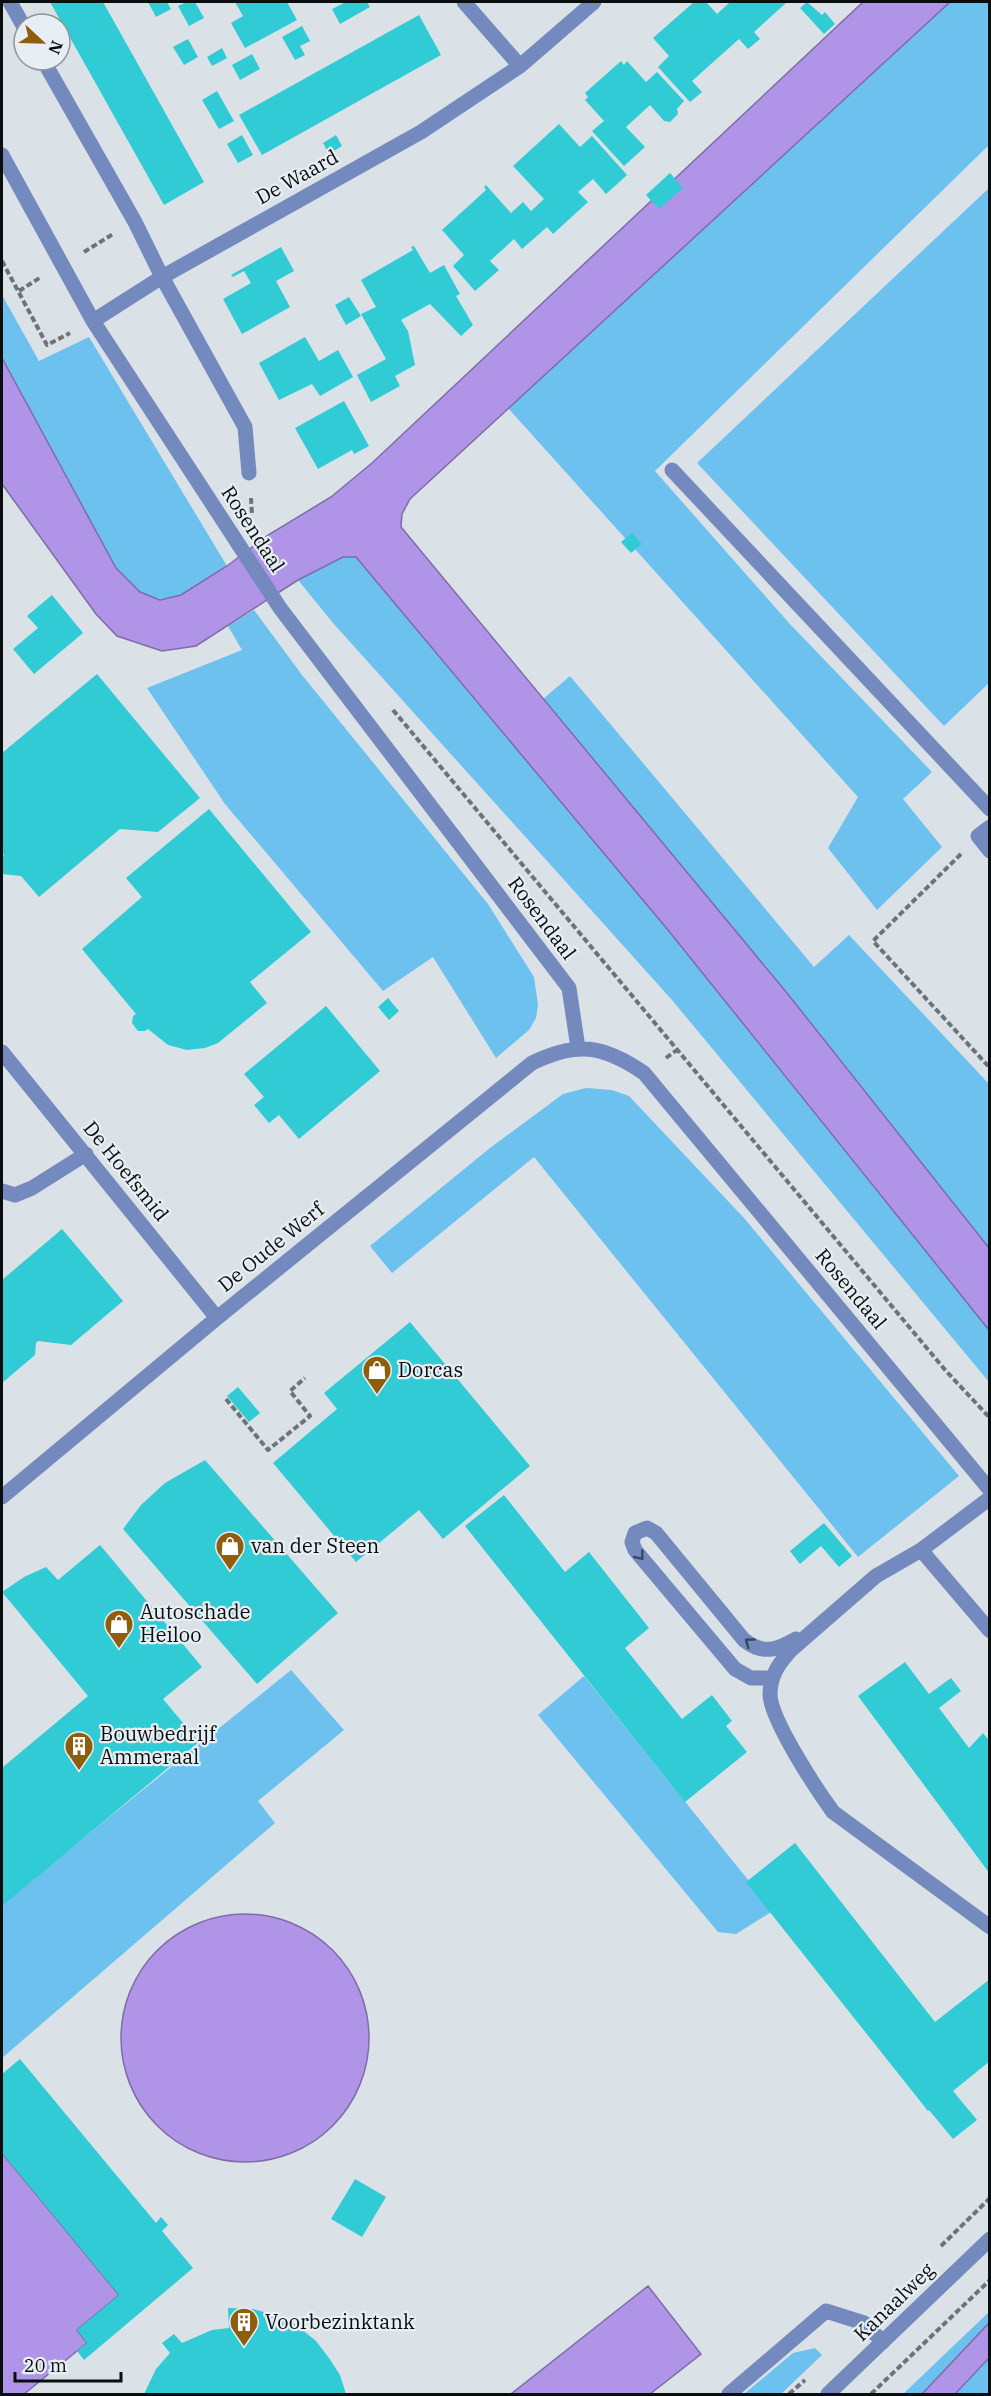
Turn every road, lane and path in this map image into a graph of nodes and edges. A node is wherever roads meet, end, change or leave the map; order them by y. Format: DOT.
graph roads {
  1 [pos="464,2"];
  2 [pos="594,2"];
  3 [pos="520,66"];
  4 [pos="50,72"];
  5 [pos="2,156"];
  6 [pos="2,261"];
  7 [pos="162,277"];
  8 [pos="93,321"];
  9 [pos="672,470"];
  10 [pos="249,474"];
  11 [pos="252,520"];
  12 [pos="386,701"];
  13 [pos="990,809"];
  14 [pos="984,832"];
  15 [pos="990,851"];
  16 [pos="578,1048"];
  17 [pos="2,1052"];
  18 [pos="990,1068"];
  19 [pos="86,1154"];
  20 [pos="2,1191"];
  21 [pos="218,1318"];
  22 [pos="305,1378"];
  23 [pos="226,1399"];
  24 [pos="990,1418"];
  25 [pos="990,1490"];
  26 [pos="2,1497"];
  27 [pos="990,1498"];
  28 [pos="921,1550"];
  29 [pos="820,1625"];
  30 [pos="990,1631"];
  31 [pos="772,1678"];
  32 [pos="990,1927"];
  33 [pos="990,2239"];
  34 [pos="990,2280"];
  35 [pos="883,2342"];
  36 [pos="729,2394"];
  37 [pos="828,2394"];
  38 [pos="871,2394"];
  1 -- 3 [label="street"];
  2 -- 3 [label="street, De Waard"];
  3 -- 7 [label="street, De Waard"];
  4 -- 7 [label="street, Rosendaal"];
  5 -- 8 [label="street, Rosendaal"];
  6 -- 8 [label="path"];
  7 -- 8 [label="street, De Waard"];
  7 -- 10 [label="street, Rosendaal"];
  8 -- 16 [label="street, Rosendaal"];
  9 -- 13 [label="street"];
  10 -- 11 [label="path, Rosendaal"];
  12 -- 24 [label="path"];
  14 -- 15 [label="street"];
  14 -- 18 [label="path"];
  16 -- 21 [label="street, De Oude Werf"];
  16 -- 25 [label="street, Rosendaal"];
  17 -- 19 [label="street, De Hoefsmid"];
  19 -- 20 [label="street"];
  19 -- 21 [label="street, De Hoefsmid"];
  21 -- 26 [label="street, De Oude Werf"];
  22 -- 23 [label="path"];
  27 -- 28 [label="street"];
  28 -- 29 [label="street"];
  28 -- 30 [label="street"];
  29 -- 31 [label="street"];
  29 -- 31 [label="street, one-way"];
  31 -- 32 [label="street"];
  33 -- 35 [label="street, Kanaalweg"];
  34 -- 38 [label="path"];
  35 -- 36 [label="street"];
  35 -- 37 [label="street, Kanaalweg"];
}
